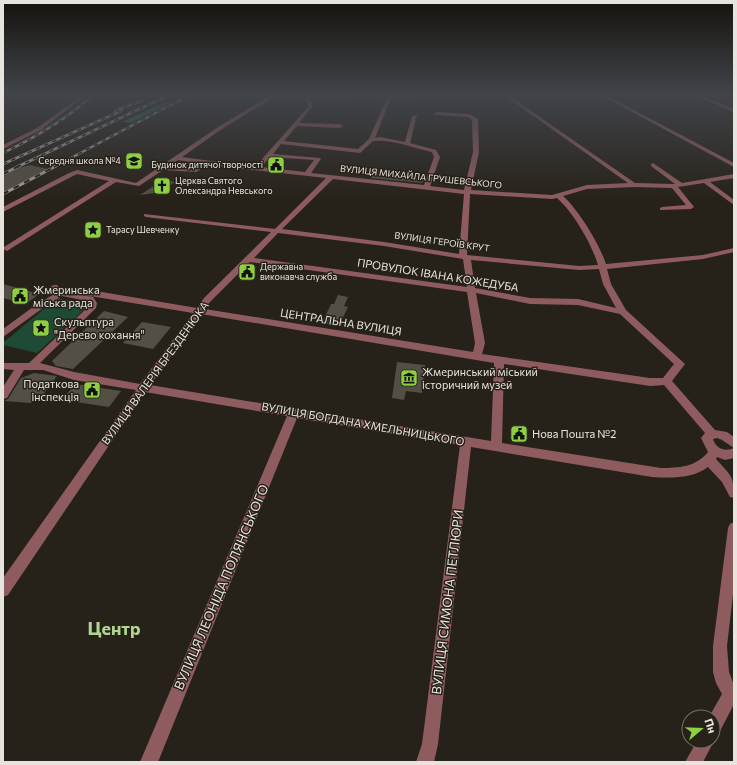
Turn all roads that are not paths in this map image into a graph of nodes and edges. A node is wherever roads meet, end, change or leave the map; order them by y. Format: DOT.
graph roads {
  1 [pos="39,129"];
  2 [pos="219,129"];
  3 [pos="290,129"];
  4 [pos="377,129"];
  5 [pos="411,129"];
  6 [pos="475,129"];
  7 [pos="554,129"];
  8 [pos="666,129"];
  9 [pos="371,140"];
  10 [pos="280,142"];
  11 [pos="407,145"];
  12 [pos="3,147"];
  13 [pos="268,155"];
  14 [pos="178,158"];
  15 [pos="206,163"];
  16 [pos="653,165"];
  17 [pos="734,165"];
  18 [pos="162,168"];
  19 [pos="256,169"];
  20 [pos="84,174"];
  21 [pos="307,174"];
  22 [pos="332,176"];
  23 [pos="734,176"];
  24 [pos="115,180"];
  25 [pos="706,182"];
  26 [pos="634,185"];
  27 [pos="677,186"];
  28 [pos="426,188"];
  29 [pos="467,192"];
  30 [pos="559,196"];
  31 [pos="734,203"];
  32 [pos="662,209"];
  33 [pos="3,210"];
  34 [pos="3,215"];
  35 [pos="146,215"];
  36 [pos="277,231"];
  37 [pos="7,249"];
  38 [pos="734,250"];
  39 [pos="465,256"];
  40 [pos="248,259"];
  41 [pos="602,268"];
  42 [pos="56,290"];
  43 [pos="471,290"];
  44 [pos="198,311"];
  45 [pos="623,312"];
  46 [pos="3,334"];
  47 [pos="477,356"];
  48 [pos="499,360"];
  49 [pos="3,366"];
  50 [pos="27,366"];
  51 [pos="666,381"];
  52 [pos="143,388"];
  53 [pos="3,395"];
  54 [pos="294,412"];
  55 [pos="714,434"];
  56 [pos="466,442"];
  57 [pos="734,444"];
  58 [pos="496,447"];
  59 [pos="734,453"];
  60 [pos="712,456"];
  61 [pos="734,493"];
  62 [pos="734,528"];
  63 [pos="3,590"];
  64 [pos="732,697"];
  65 [pos="721,714"];
  66 [pos="701,749"];
  67 [pos="148,762"];
  68 [pos="425,762"];
  69 [pos="694,762"];
  1 -- 12 [label="street"];
  2 -- 14 [label="street"];
  3 -- 10 [label="street"];
  4 -- 9 [label="street"];
  5 -- 11 [label="street"];
  6 -- 29 [label="street"];
  7 -- 26 [label="street"];
  8 -- 17 [label="street"];
  9 -- 10 [label="street"];
  9 -- 11 [label="street"];
  10 -- 13 [label="street"];
  11 -- 28 [label="street"];
  13 -- 19 [label="street"];
  13 -- 21 [label="street"];
  14 -- 15 [label="street, ВУЛИЦЯ МИХАЙЛА ГРУШЕВСЬКОГО"];
  14 -- 18 [label="street"];
  15 -- 18 [label="street"];
  15 -- 19 [label="street, ВУЛИЦЯ МИХАЙЛА ГРУШЕВСЬКОГО"];
  16 -- 27 [label="street"];
  18 -- 24 [label="street"];
  19 -- 21 [label="street, ВУЛИЦЯ МИХАЙЛА ГРУШЕВСЬКОГО"];
  20 -- 24 [label="street"];
  20 -- 33 [label="street"];
  20 -- 34 [label="street"];
  21 -- 22 [label="street, ВУЛИЦЯ МИХАЙЛА ГРУШЕВСЬКОГО"];
  22 -- 28 [label="street, ВУЛИЦЯ МИХАЙЛА ГРУШЕВСЬКОГО"];
  22 -- 36 [label="street, ВУЛИЦЯ ВАЛЕРІЯ БРЕЗДЕНЮКА"];
  23 -- 25 [label="street, ВУЛИЦЯ МИХАЙЛА ГРУШЕВСЬКОГО"];
  24 -- 37 [label="street"];
  25 -- 27 [label="street, ВУЛИЦЯ МИХАЙЛА ГРУШЕВСЬКОГО"];
  25 -- 31 [label="street"];
  26 -- 27 [label="street, ВУЛИЦЯ МИХАЙЛА ГРУШЕВСЬКОГО"];
  26 -- 30 [label="street, ВУЛИЦЯ МИХАЙЛА ГРУШЕВСЬКОГО"];
  27 -- 32 [label="street"];
  28 -- 29 [label="street, ВУЛИЦЯ МИХАЙЛА ГРУШЕВСЬКОГО"];
  29 -- 30 [label="street, ВУЛИЦЯ МИХАЙЛА ГРУШЕВСЬКОГО"];
  29 -- 39 [label="street"];
  30 -- 41 [label="street"];
  35 -- 36 [label="street, ВУЛИЦЯ ГЕРОЇВ КРУТ"];
  36 -- 39 [label="street, ВУЛИЦЯ ГЕРОЇВ КРУТ"];
  36 -- 40 [label="street, ВУЛИЦЯ ВАЛЕРІЯ БРЕЗДЕНЮКА"];
  38 -- 41 [label="street, ВУЛИЦЯ ГЕРОЇВ КРУТ"];
  39 -- 41 [label="street, ВУЛИЦЯ ГЕРОЇВ КРУТ"];
  39 -- 43 [label="street"];
  40 -- 43 [label="street, ПРОВУЛОК ІВАНА КОЖЕДУБА"];
  40 -- 44 [label="street, ВУЛИЦЯ ВАЛЕРІЯ БРЕЗДЕНЮКА"];
  41 -- 45 [label="street"];
  42 -- 44 [label="street, ЦЕНТРАЛЬНА ВУЛИЦЯ"];
  42 -- 46 [label="street, ЦЕНТРАЛЬНА ВУЛИЦЯ"];
  42 -- 50 [label="street"];
  43 -- 45 [label="street, ПРОВУЛОК ІВАНА КОЖЕДУБА"];
  43 -- 47 [label="street"];
  44 -- 47 [label="street, ЦЕНТРАЛЬНА ВУЛИЦЯ"];
  44 -- 52 [label="street, ВУЛИЦЯ ВАЛЕРІЯ БРЕЗДЕНЮКА"];
  45 -- 51 [label="street"];
  47 -- 48 [label="street, ЦЕНТРАЛЬНА ВУЛИЦЯ"];
  48 -- 51 [label="street, ЦЕНТРАЛЬНА ВУЛИЦЯ"];
  48 -- 58 [label="street"];
  49 -- 50 [label="street, ВУЛИЦЯ БОГДАНА ХМЕЛЬНИЦЬКОГО"];
  50 -- 52 [label="street, ВУЛИЦЯ БОГДАНА ХМЕЛЬНИЦЬКОГО"];
  50 -- 53 [label="street"];
  51 -- 55 [label="street"];
  52 -- 54 [label="street, ВУЛИЦЯ БОГДАНА ХМЕЛЬНИЦЬКОГО"];
  52 -- 63 [label="street, ВУЛИЦЯ ВАЛЕРІЯ БРЕЗДЕНЮКА"];
  54 -- 56 [label="street, ВУЛИЦЯ БОГДАНА ХМЕЛЬНИЦЬКОГО"];
  54 -- 67 [label="street, ВУЛИЦЯ ЛЕОНІДА ПОЛЯНСЬКОГО"];
  55 -- 57 [label="street"];
  55 -- 60 [label="street"];
  56 -- 58 [label="street, ВУЛИЦЯ БОГДАНА ХМЕЛЬНИЦЬКОГО"];
  56 -- 68 [label="street, ВУЛИЦЯ СИМОНА ПЕТЛЮРИ"];
  58 -- 60 [label="street, ВУЛИЦЯ БОГДАНА ХМЕЛЬНИЦЬКОГО"];
  59 -- 60 [label="street"];
  60 -- 61 [label="street"];
  62 -- 64 [label="street"];
  64 -- 65 [label="street"];
  66 -- 69 [label="street"];
}
